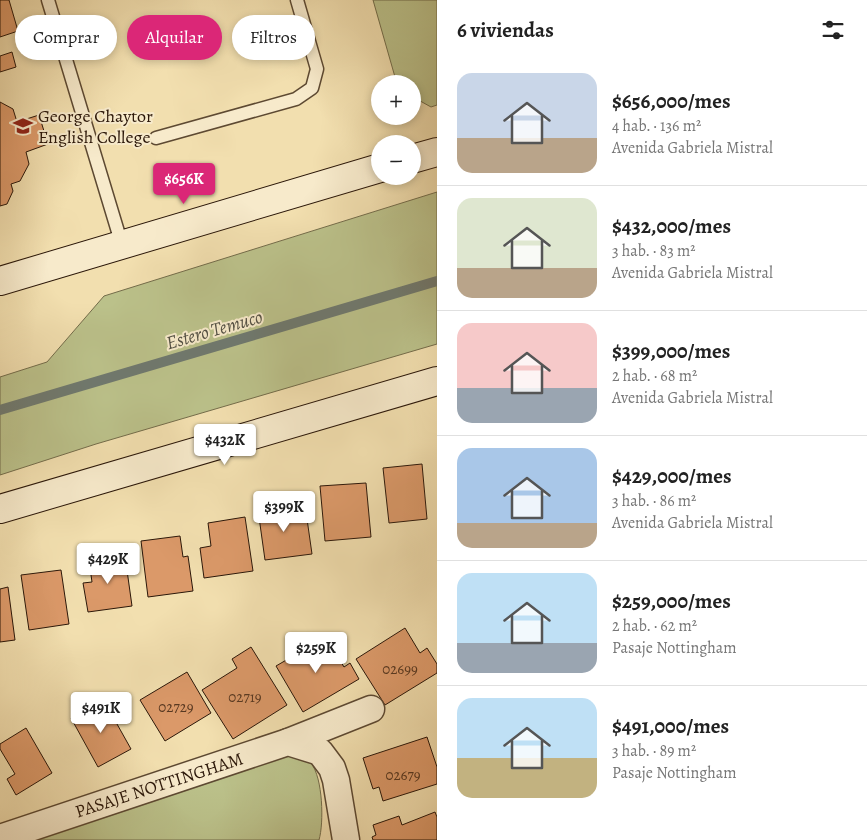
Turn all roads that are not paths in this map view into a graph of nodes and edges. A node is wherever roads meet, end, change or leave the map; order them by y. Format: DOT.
graph roads {
  1 [pos="48,0"];
  2 [pos="297,0"];
  3 [pos="156,138"];
  4 [pos="437,152"];
  5 [pos="421,156"];
  6 [pos="371,171"];
  7 [pos="122,245"];
  8 [pos="0,281"];
  9 [pos="437,381"];
  10 [pos="0,509"];
  11 [pos="371,709"];
  12 [pos="288,742"];
  13 [pos="0,838"];
  14 [pos="346,840"];
  1 -- 7 [label="lane"];
  2 -- 3 [label="lane"];
  4 -- 5 [label="street"];
  6 -- 7 [label="street"];
  7 -- 8 [label="street"];
  9 -- 10 [label="street"];
  11 -- 12 [label="street, PASAJE NOTTINGHAM"];
  12 -- 13 [label="street, PASAJE NOTTINGHAM"];
  12 -- 14 [label="street"];
}
